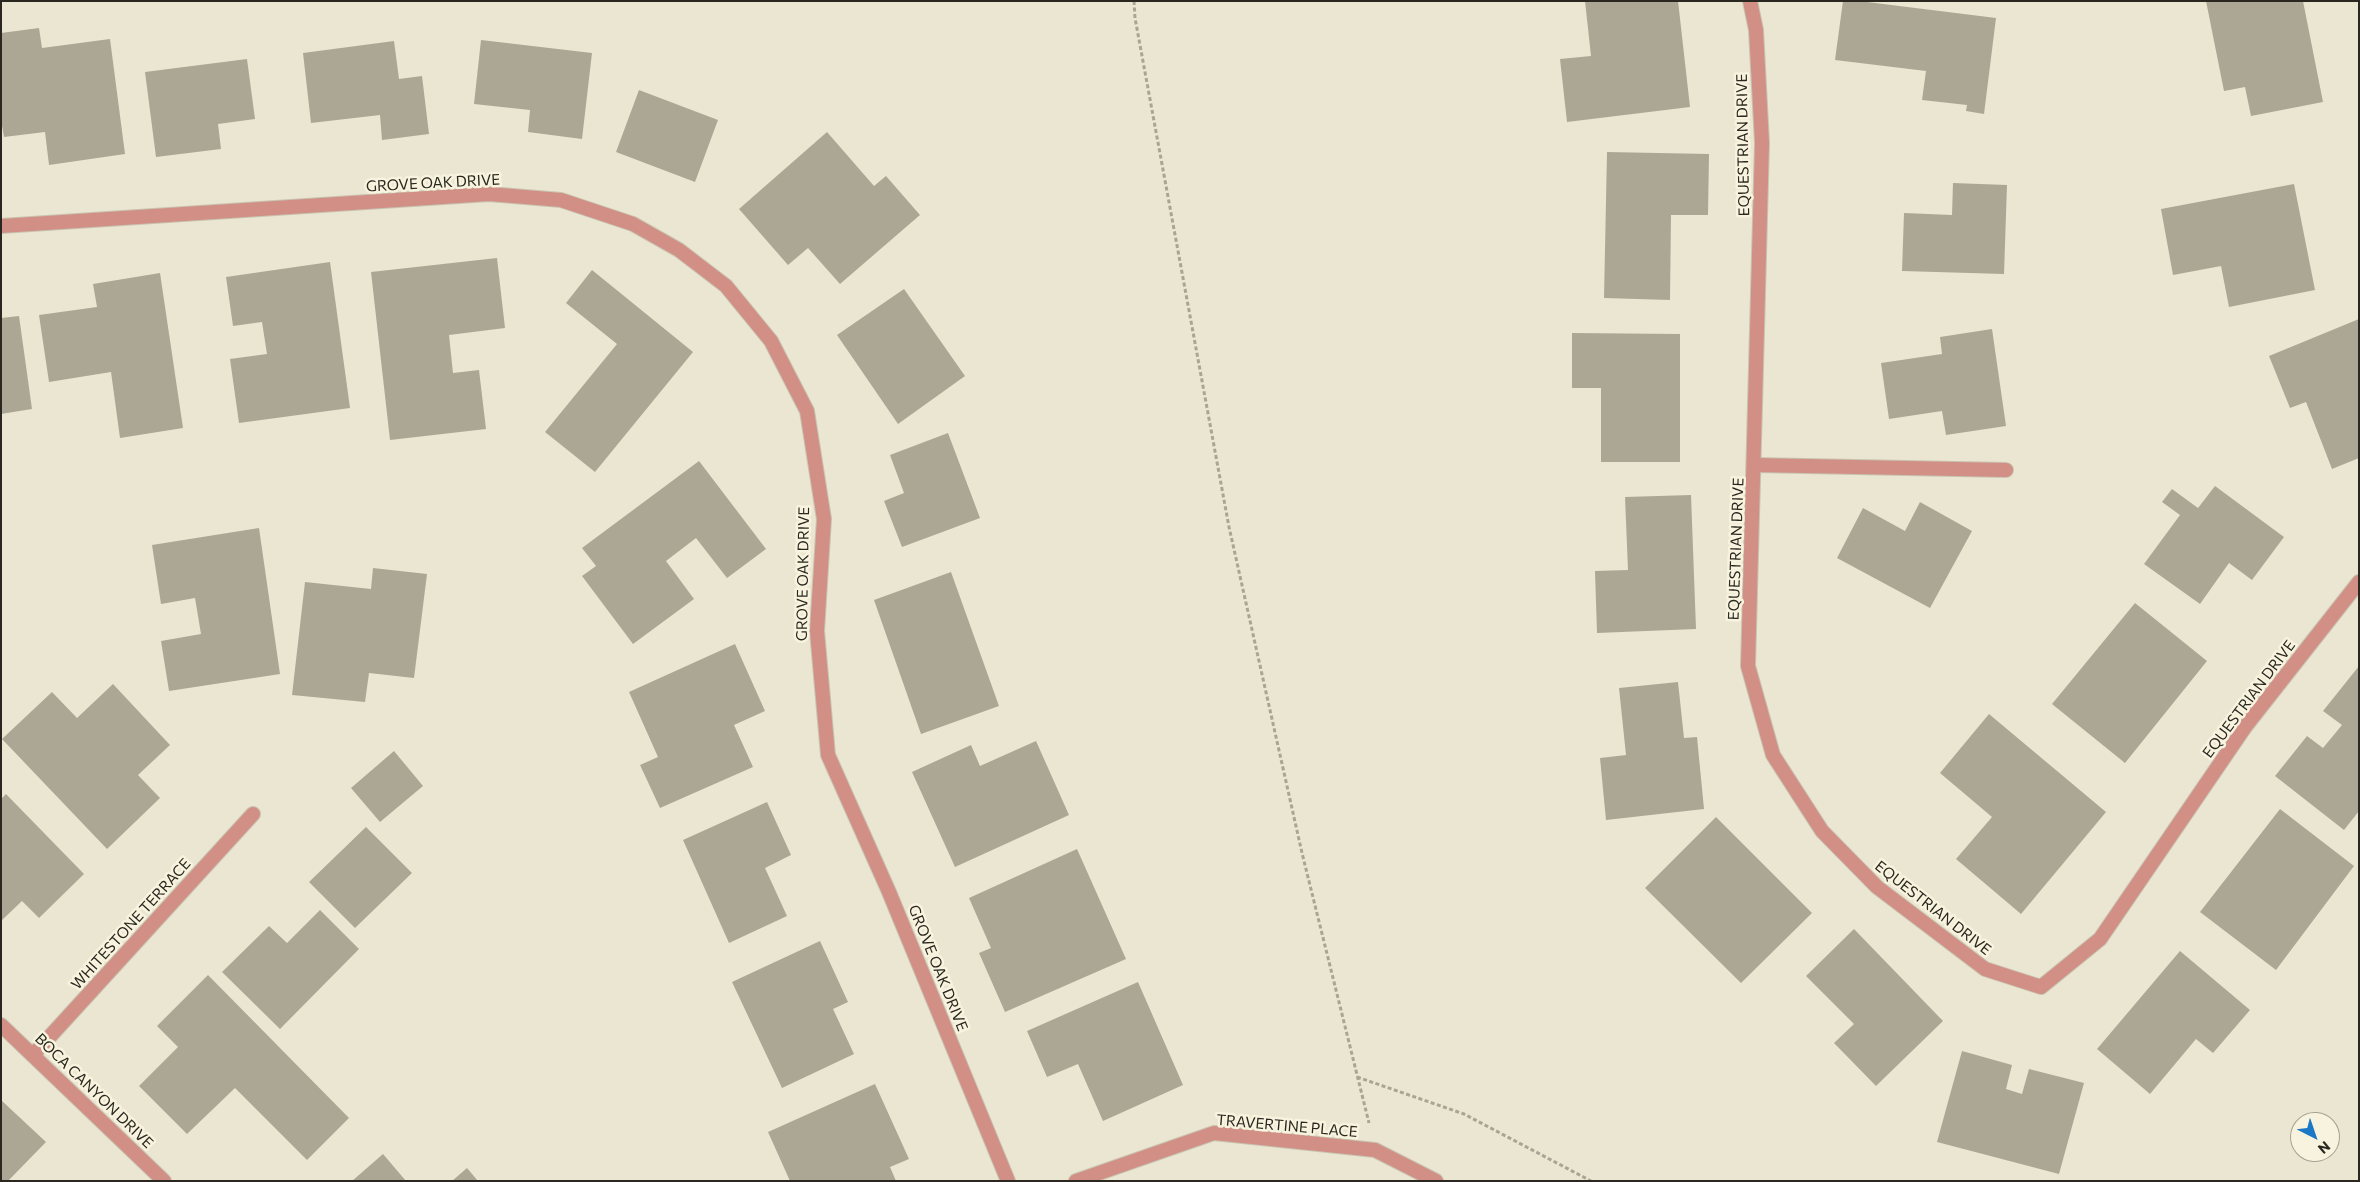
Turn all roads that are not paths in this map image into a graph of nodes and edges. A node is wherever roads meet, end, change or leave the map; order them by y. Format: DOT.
graph roads {
  1 [pos="1750,1"];
  2 [pos="1,226"];
  3 [pos="1754,465"];
  4 [pos="2006,470"];
  5 [pos="2359,582"];
  6 [pos="252,814"];
  7 [pos="1,1025"];
  8 [pos="33,1055"];
  9 [pos="164,1181"];
  10 [pos="1008,1181"];
  11 [pos="1076,1181"];
  12 [pos="1436,1181"];
  1 -- 3 [label="street, EQUESTRIAN DRIVE"];
  2 -- 10 [label="street, GROVE OAK DRIVE"];
  3 -- 4 [label="street"];
  3 -- 5 [label="street, EQUESTRIAN DRIVE"];
  6 -- 8 [label="street, WHITESTONE TERRACE"];
  7 -- 8 [label="street, BOCA CANYON DRIVE"];
  8 -- 9 [label="street, BOCA CANYON DRIVE"];
  11 -- 12 [label="street, TRAVERTINE PLACE"];
}
